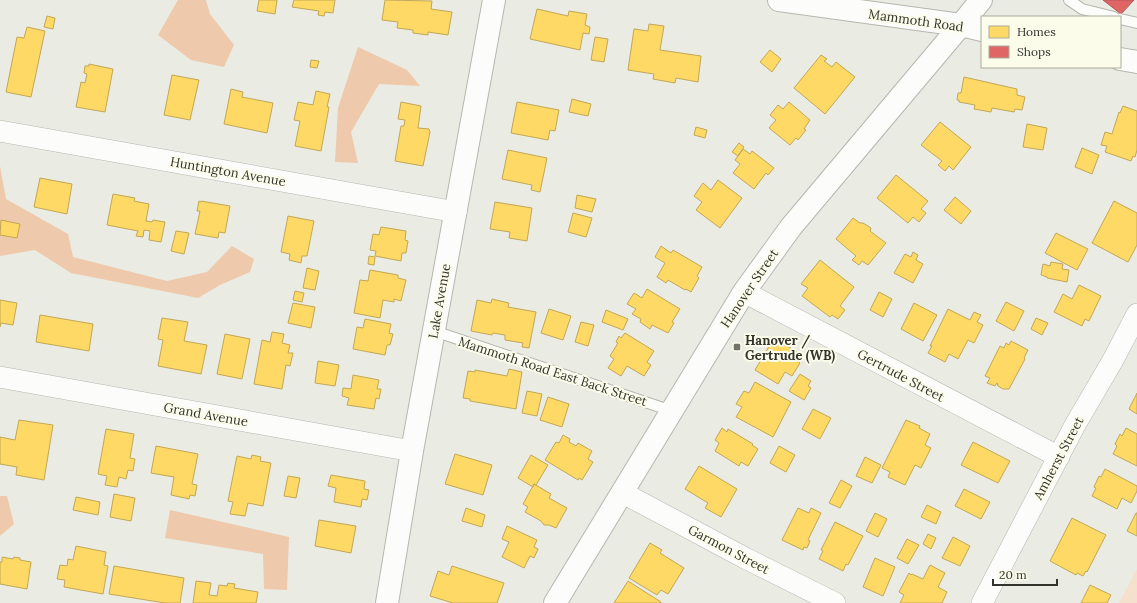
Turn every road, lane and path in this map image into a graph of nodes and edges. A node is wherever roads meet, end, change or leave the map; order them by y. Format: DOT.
graph roads {
  1 [pos="494,0"];
  2 [pos="779,0"];
  3 [pos="982,0"];
  4 [pos="1069,0"];
  5 [pos="1110,16"];
  6 [pos="1121,19"];
  7 [pos="1137,23"];
  8 [pos="961,25"];
  9 [pos="981,30"];
  10 [pos="1121,59"];
  11 [pos="1137,62"];
  12 [pos="0,131"];
  13 [pos="456,212"];
  14 [pos="744,292"];
  15 [pos="1137,314"];
  16 [pos="434,332"];
  17 [pos="0,377"];
  18 [pos="672,411"];
  19 [pos="412,451"];
  20 [pos="1059,457"];
  21 [pos="623,493"];
  22 [pos="388,603"];
  23 [pos="555,603"];
  24 [pos="835,603"];
  25 [pos="982,603"];
  1 -- 13 [label="main road, Lake Avenue"];
  2 -- 8 [label="main road, Mammoth Road"];
  3 -- 8 [label="main road, Hanover Street"];
  4 -- 5 [label="lane"];
  6 -- 7 [label="lane"];
  8 -- 9 [label="main road, Mammoth Road"];
  8 -- 14 [label="main road, Hanover Street"];
  10 -- 11 [label="main road"];
  12 -- 13 [label="street, Huntington Avenue"];
  13 -- 16 [label="main road, Lake Avenue"];
  14 -- 18 [label="main road, Hanover Street"];
  14 -- 20 [label="street, Gertrude Street"];
  15 -- 20 [label="street, Amherst Street"];
  16 -- 18 [label="lane, Mammoth Road East Back Street"];
  16 -- 19 [label="main road, Lake Avenue"];
  17 -- 19 [label="street, Grand Avenue"];
  18 -- 21 [label="main road, Hanover Street"];
  19 -- 22 [label="main road, Lake Avenue"];
  20 -- 25 [label="street, Amherst Street"];
  21 -- 23 [label="main road, Hanover Street"];
  21 -- 24 [label="street, Garmon Street"];
}
